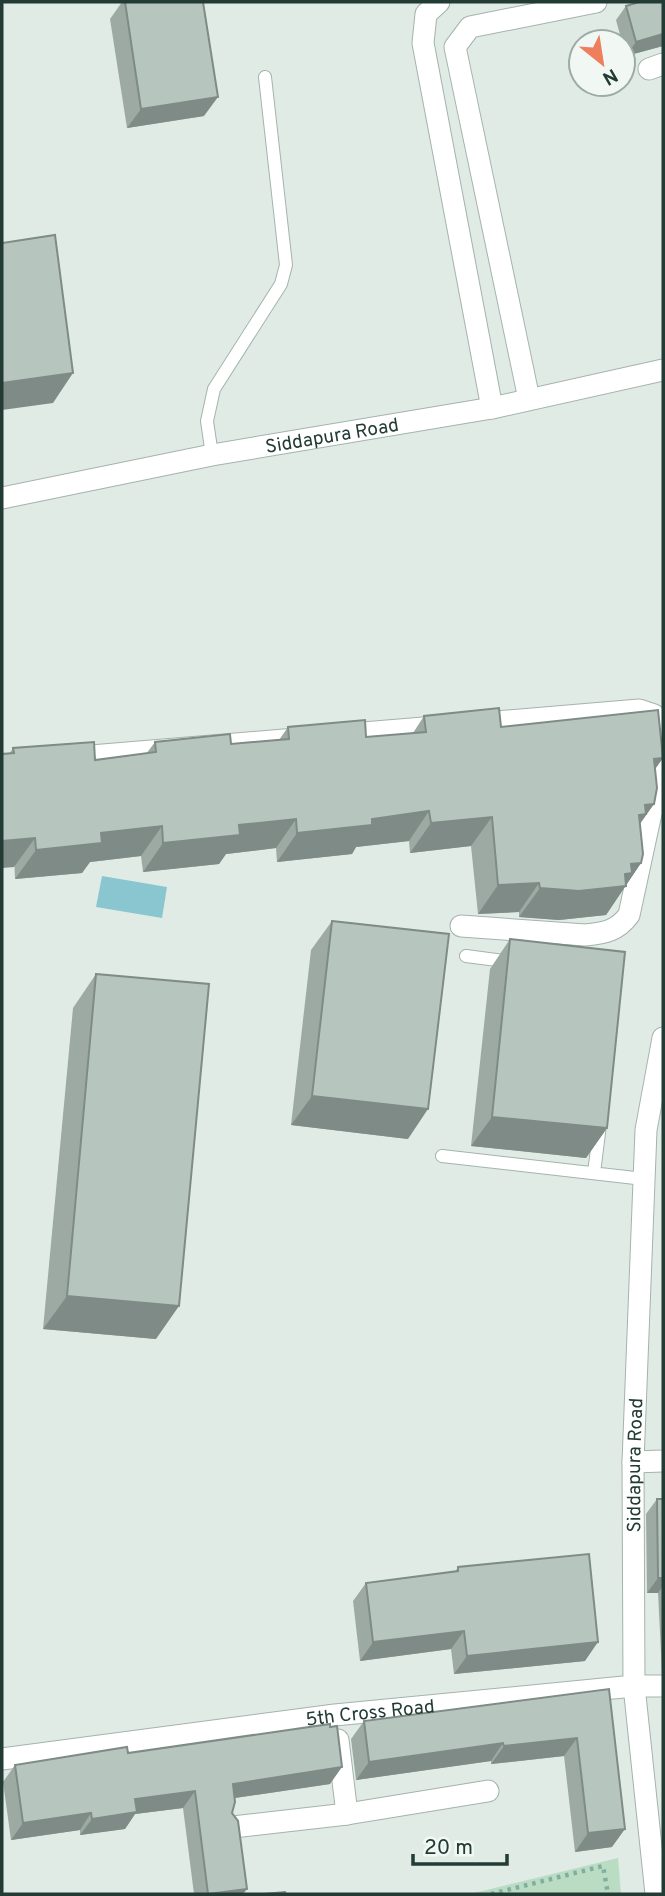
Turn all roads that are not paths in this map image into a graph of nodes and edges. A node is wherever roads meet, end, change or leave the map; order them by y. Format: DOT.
graph roads {
  1 [pos="439,2"];
  2 [pos="596,2"];
  3 [pos="265,77"];
  4 [pos="663,370"];
  5 [pos="529,399"];
  6 [pos="492,408"];
  7 [pos="212,455"];
  8 [pos="2,498"];
  9 [pos="663,729"];
  10 [pos="663,740"];
  11 [pos="43,760"];
  12 [pos="658,804"];
  13 [pos="461,926"];
  14 [pos="466,956"];
  15 [pos="530,964"];
  16 [pos="663,1038"];
  17 [pos="603,1107"];
  18 [pos="655,1130"];
  19 [pos="442,1156"];
  20 [pos="594,1173"];
  21 [pos="644,1179"];
  22 [pos="663,1461"];
  23 [pos="633,1462"];
  24 [pos="634,1686"];
  25 [pos="663,1686"];
  26 [pos="335,1715"];
  27 [pos="2,1759"];
  28 [pos="488,1791"];
  29 [pos="347,1814"];
  30 [pos="233,1827"];
  31 [pos="656,1894"];
  1 -- 6 [label="street"];
  2 -- 5 [label="street"];
  3 -- 7 [label="lane"];
  4 -- 5 [label="street, Siddapura Road"];
  5 -- 6 [label="street, Siddapura Road"];
  6 -- 7 [label="street, Siddapura Road"];
  7 -- 8 [label="street, Siddapura Road"];
  9 -- 11 [label="street"];
  10 -- 12 [label="street"];
  12 -- 13 [label="street"];
  14 -- 15 [label="lane"];
  16 -- 18 [label="street, Siddapura Road"];
  17 -- 20 [label="lane"];
  18 -- 21 [label="street, Siddapura Road"];
  19 -- 20 [label="lane"];
  20 -- 21 [label="lane"];
  21 -- 23 [label="street, Siddapura Road"];
  22 -- 23 [label="street"];
  23 -- 24 [label="street, Siddapura Road"];
  24 -- 25 [label="street, 5th Cross Road"];
  24 -- 26 [label="street, 5th Cross Road"];
  24 -- 31 [label="street, Siddapura Road"];
  26 -- 27 [label="street, 5th Cross Road"];
  26 -- 29 [label="street"];
  28 -- 29 [label="street"];
  29 -- 30 [label="street"];
}
